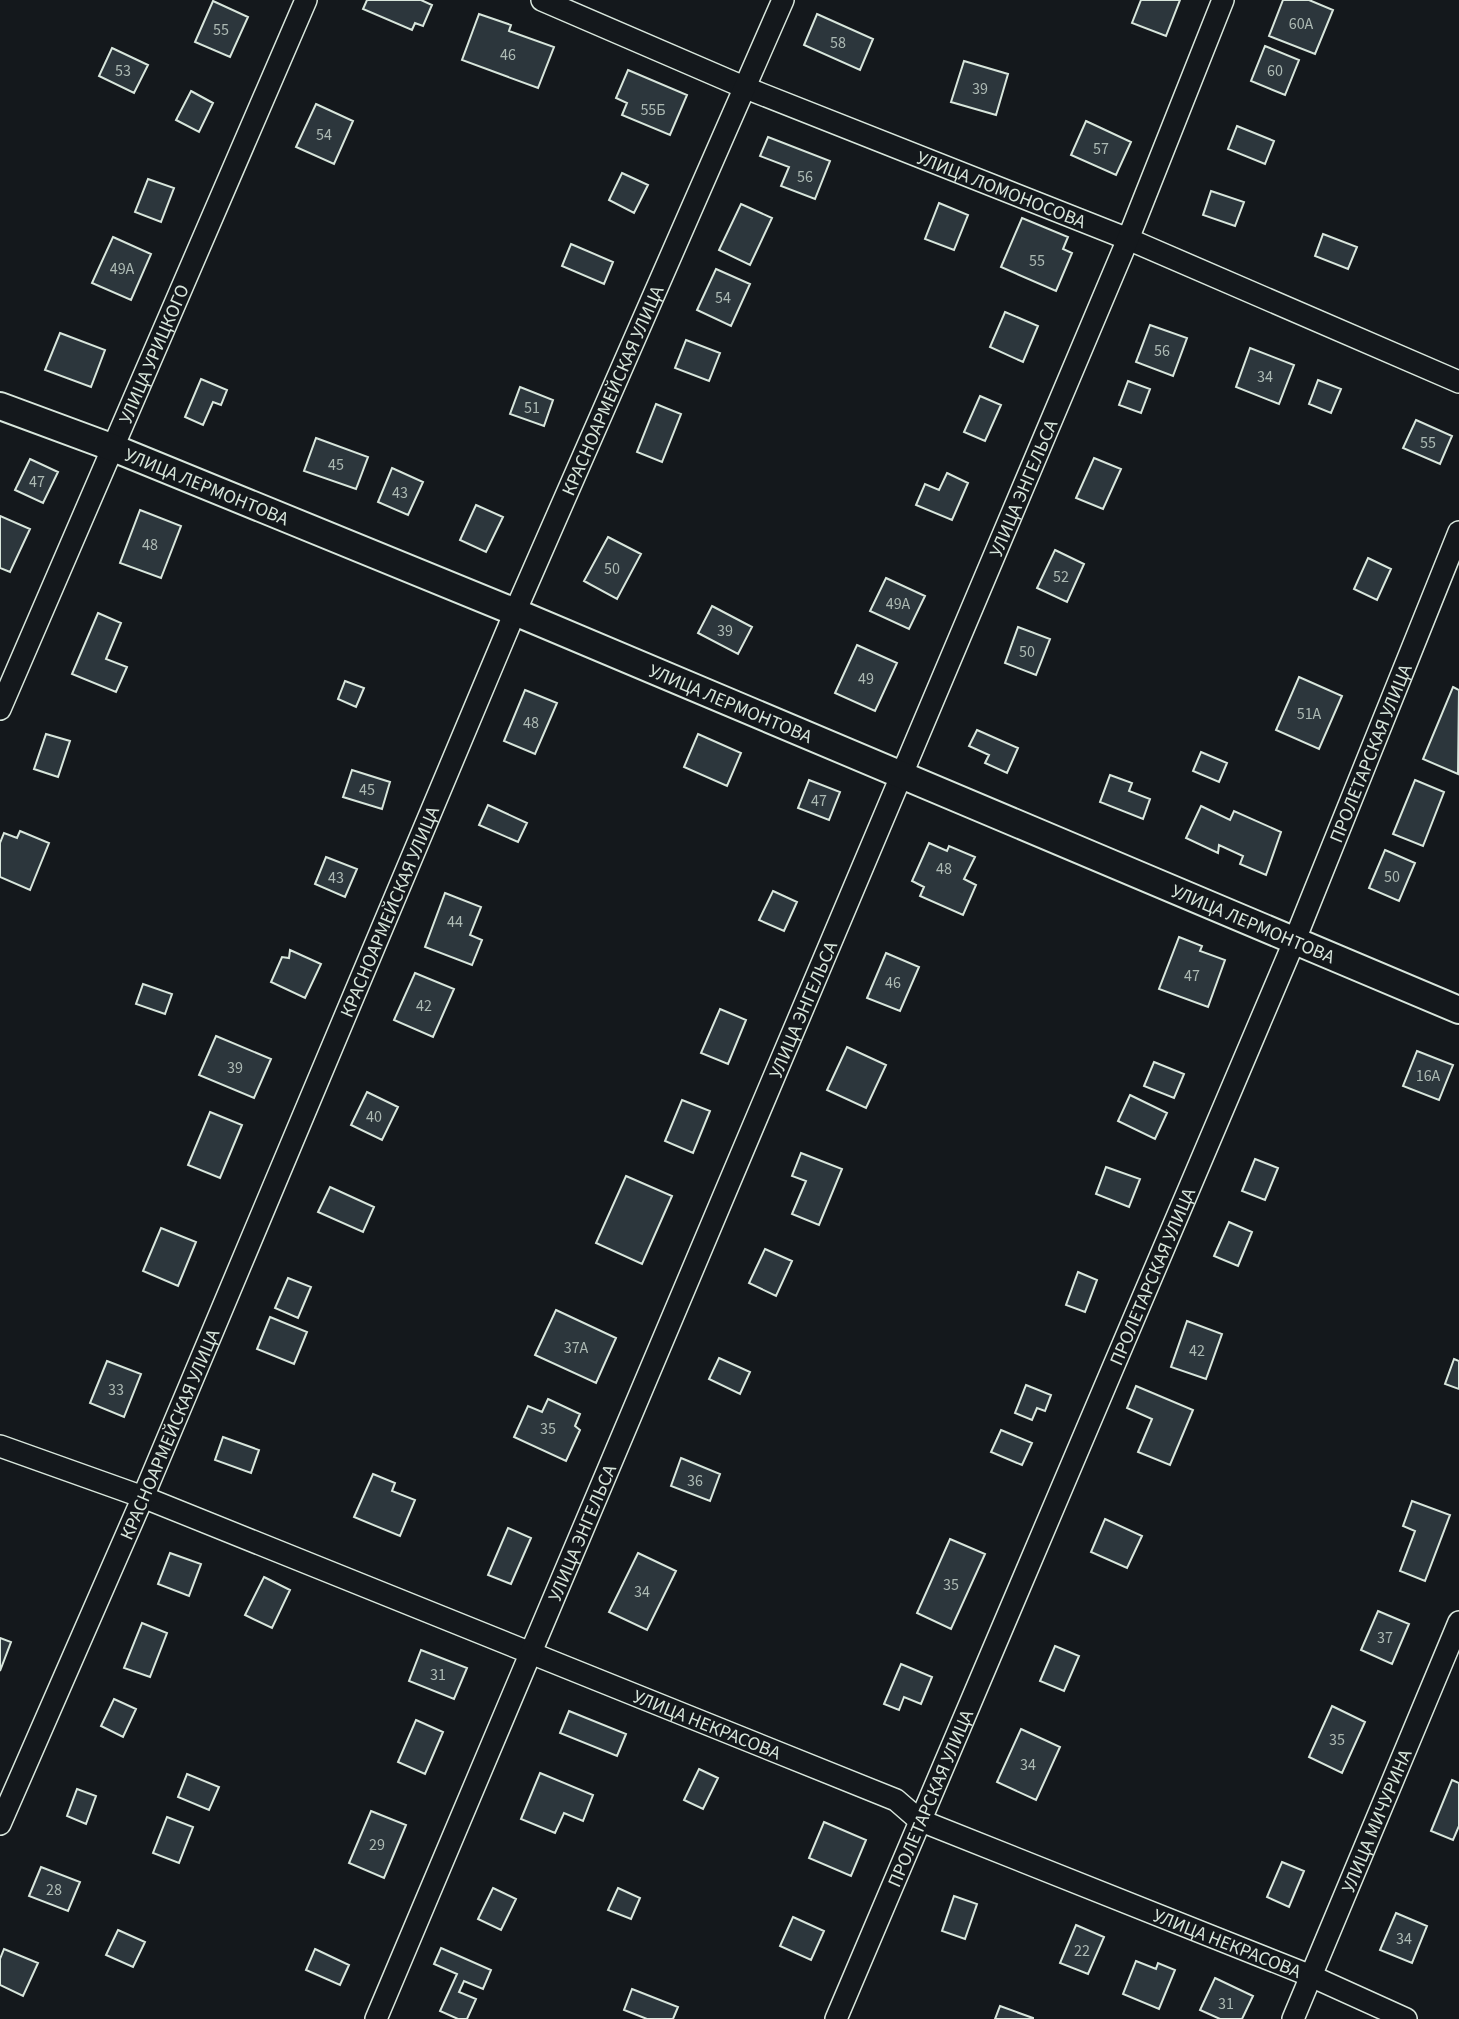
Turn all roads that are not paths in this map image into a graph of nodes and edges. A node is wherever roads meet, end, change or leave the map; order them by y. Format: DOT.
graph roads {
  1 [pos="306,0"];
  2 [pos="542,0"];
  3 [pos="783,0"];
  4 [pos="1223,0"];
  5 [pos="746,88"];
  6 [pos="1128,239"];
  7 [pos="1459,382"];
  8 [pos="0,406"];
  9 [pos="111,447"];
  10 [pos="1459,532"];
  11 [pos="515,612"];
  12 [pos="0,709"];
  13 [pos="899,775"];
  14 [pos="1294,942"];
  15 [pos="1459,1010"];
  16 [pos="0,1446"];
  17 [pos="143,1497"];
  18 [pos="1459,1622"];
  19 [pos="531,1655"];
  20 [pos="919,1820"];
  21 [pos="0,1824"];
  22 [pos="1311,1976"];
  23 [pos="376,2019"];
  24 [pos="836,2019"];
  25 [pos="1293,2019"];
  26 [pos="1406,2019"];
  1 -- 9 [label="street, УЛИЦА УРИЦКОГО"];
  2 -- 5 [label="street, УЛИЦА ЛОМОНОСОВА"];
  3 -- 5 [label="street, КРАСНОАРМЕЙСКАЯ УЛИЦА"];
  4 -- 6 [label="street, УЛИЦА ЭНГЕЛЬСА"];
  5 -- 6 [label="street, УЛИЦА ЛОМОНОСОВА"];
  5 -- 11 [label="street, КРАСНОАРМЕЙСКАЯ УЛИЦА"];
  6 -- 7 [label="street, УЛИЦА ЛОМОНОСОВА"];
  6 -- 13 [label="street, УЛИЦА ЭНГЕЛЬСА"];
  8 -- 9 [label="street, УЛИЦА ЛЕРМОНТОВА"];
  9 -- 11 [label="street, УЛИЦА ЛЕРМОНТОВА"];
  9 -- 12 [label="street, УЛИЦА УРИЦКОГО"];
  10 -- 14 [label="street, ПРОЛЕТАРСКАЯ УЛИЦА"];
  11 -- 13 [label="street, УЛИЦА ЛЕРМОНТОВА"];
  11 -- 17 [label="street, КРАСНОАРМЕЙСКАЯ УЛИЦА"];
  13 -- 14 [label="street, УЛИЦА ЛЕРМОНТОВА"];
  13 -- 19 [label="street, УЛИЦА ЭНГЕЛЬСА"];
  14 -- 15 [label="street, УЛИЦА ЛЕРМОНТОВА"];
  14 -- 20 [label="street, ПРОЛЕТАРСКАЯ УЛИЦА"];
  16 -- 17 [label="street, УЛИЦА НЕКРАСОВА"];
  17 -- 19 [label="street, УЛИЦА НЕКРАСОВА"];
  17 -- 21 [label="street, КРАСНОАРМЕЙСКАЯ УЛИЦА"];
  18 -- 22 [label="street, УЛИЦА МИЧУРИНА"];
  19 -- 20 [label="street, УЛИЦА НЕКРАСОВА"];
  19 -- 23 [label="street, УЛИЦА ЭНГЕЛЬСА"];
  20 -- 22 [label="street, УЛИЦА НЕКРАСОВА"];
  20 -- 24 [label="street, ПРОЛЕТАРСКАЯ УЛИЦА"];
  22 -- 25 [label="street, УЛИЦА МИЧУРИНА"];
  22 -- 26 [label="street, УЛИЦА НЕКРАСОВА"];
}
